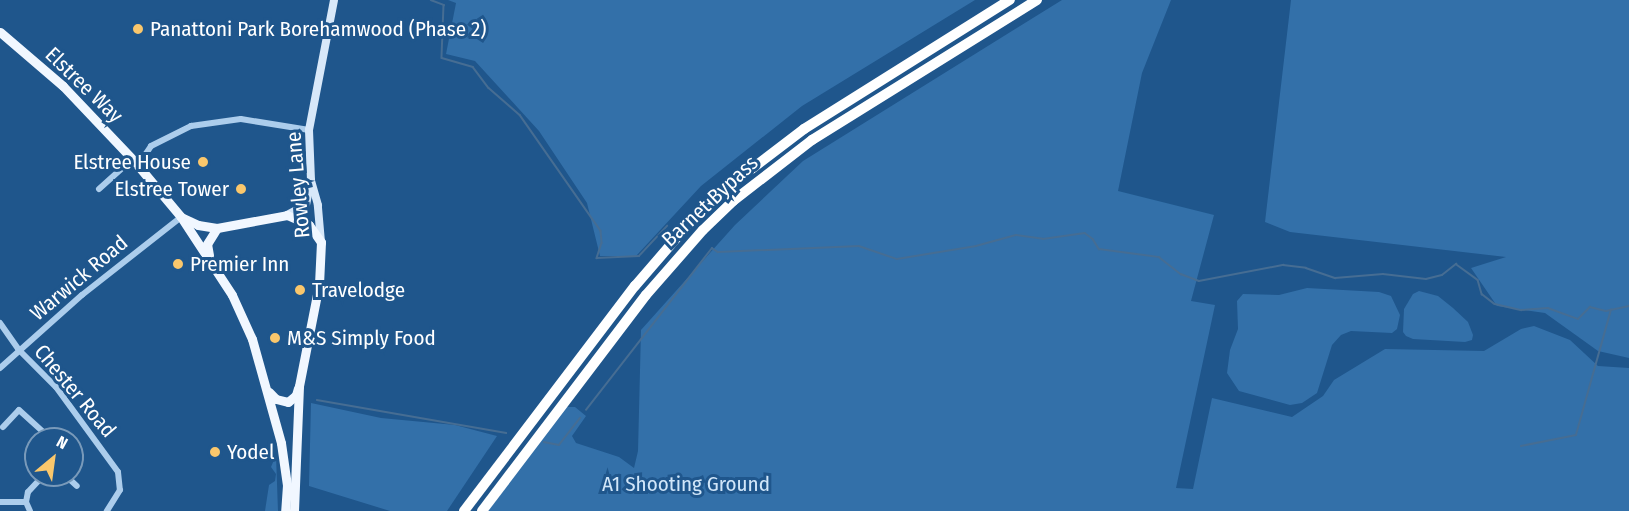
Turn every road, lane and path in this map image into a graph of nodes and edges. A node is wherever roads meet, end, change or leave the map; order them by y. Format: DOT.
graph roads {
  1 [pos="334,0"];
  2 [pos="1010,0"];
  3 [pos="1037,0"];
  4 [pos="0,32"];
  5 [pos="309,130"];
  6 [pos="122,168"];
  7 [pos="142,170"];
  8 [pos="311,180"];
  9 [pos="99,189"];
  10 [pos="287,215"];
  11 [pos="181,217"];
  12 [pos="217,228"];
  13 [pos="321,242"];
  14 [pos="212,263"];
  15 [pos="0,323"];
  16 [pos="20,350"];
  17 [pos="0,368"];
  18 [pos="299,386"];
  19 [pos="267,390"];
  20 [pos="3,426"];
  21 [pos="38,427"];
  22 [pos="33,487"];
  23 [pos="0,501"];
  24 [pos="26,502"];
  25 [pos="30,511"];
  26 [pos="108,511"];
  27 [pos="285,511"];
  28 [pos="294,511"];
  29 [pos="464,511"];
  30 [pos="482,511"];
  1 -- 5 [label="street, Rowley Lane"];
  2 -- 29 [label="highway, Barnet Bypass"];
  3 -- 30 [label="highway, Barnet Bypass"];
  4 -- 7 [label="main road, Elstree Way"];
  5 -- 7 [label="street"];
  5 -- 8 [label="street, Rowley Lane"];
  6 -- 9 [label="street"];
  7 -- 11 [label="main road"];
  8 -- 10 [label="street"];
  8 -- 13 [label="street, Rowley Lane"];
  10 -- 12 [label="main road"];
  10 -- 13 [label="main road"];
  11 -- 12 [label="main road"];
  11 -- 14 [label="main road"];
  11 -- 16 [label="street, Warwick Road"];
  12 -- 14 [label="main road"];
  13 -- 18 [label="main road, Rowley Lane"];
  14 -- 19 [label="main road"];
  15 -- 16 [label="street, Chester Road"];
  16 -- 17 [label="street, Warwick Road"];
  16 -- 26 [label="street, Chester Road"];
  18 -- 19 [label="main road"];
  18 -- 28 [label="main road, Rowley Lane"];
  19 -- 27 [label="main road"];
  20 -- 21 [label="street"];
  22 -- 24 [label="street"];
  23 -- 24 [label="street"];
  24 -- 25 [label="street"];
}
